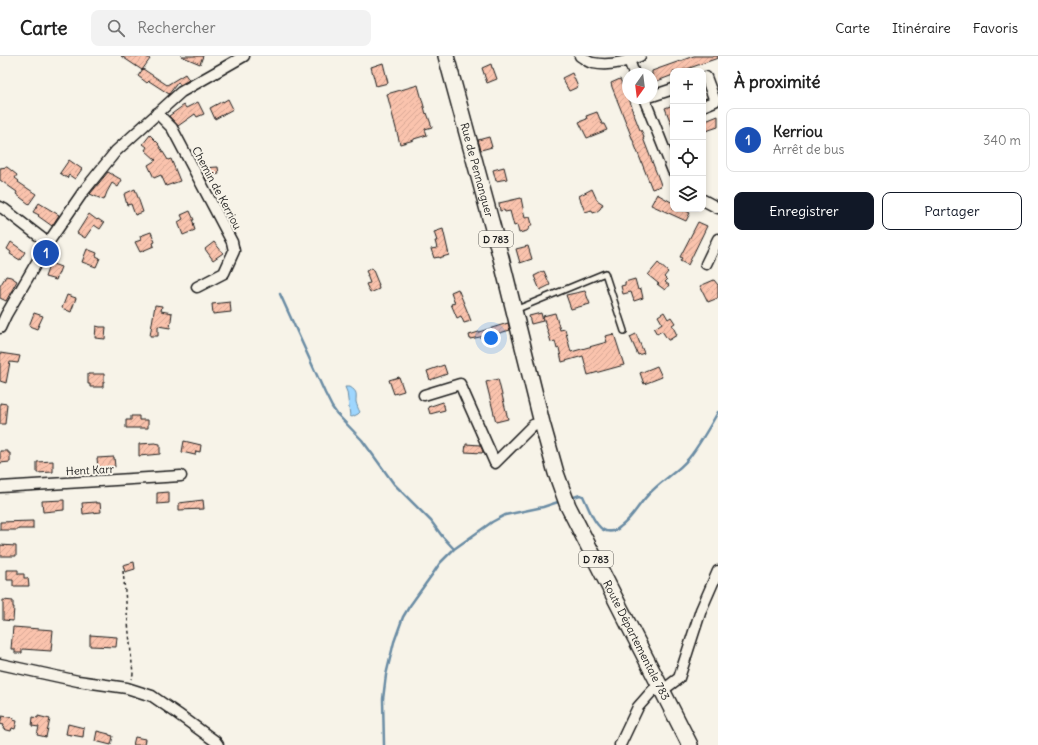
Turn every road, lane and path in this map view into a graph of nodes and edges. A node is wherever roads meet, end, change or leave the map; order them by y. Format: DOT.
graph roads {
  1 [pos="244,56"];
  2 [pos="446,56"];
  3 [pos="580,56"];
  4 [pos="640,56"];
  5 [pos="629,60"];
  6 [pos="632,68"];
  7 [pos="706,77"];
  8 [pos="670,90"];
  9 [pos="658,94"];
  10 [pos="649,104"];
  11 [pos="706,105"];
  12 [pos="157,113"];
  13 [pos="670,163"];
  14 [pos="706,202"];
  15 [pos="0,207"];
  16 [pos="718,208"];
  17 [pos="718,239"];
  18 [pos="48,242"];
  19 [pos="706,264"];
  20 [pos="197,287"];
  21 [pos="514,311"];
  22 [pos="0,328"];
  23 [pos="624,330"];
  24 [pos="424,395"];
  25 [pos="542,423"];
  26 [pos="181,476"];
  27 [pos="0,487"];
  28 [pos="123,571"];
  29 [pos="718,571"];
  30 [pos="0,664"];
  31 [pos="127,688"];
  32 [pos="663,690"];
  33 [pos="218,745"];
  34 [pos="620,745"];
  35 [pos="690,745"];
  1 -- 12 [label="street"];
  2 -- 21 [label="main road, Rue de Pennanguer / D 783"];
  3 -- 5 [label="street"];
  4 -- 5 [label="street"];
  5 -- 6 [label="street"];
  7 -- 11 [label="street"];
  8 -- 9 [label="street"];
  10 -- 13 [label="street"];
  12 -- 18 [label="street"];
  12 -- 20 [label="street, Chemin de Kerriou"];
  14 -- 16 [label="street"];
  15 -- 18 [label="street"];
  17 -- 19 [label="street"];
  18 -- 22 [label="street"];
  21 -- 23 [label="lane"];
  21 -- 25 [label="main road, Rue de Pennanguer / D 783"];
  24 -- 25 [label="street"];
  25 -- 32 [label="main road, Route Départementale 783 / D 783"];
  26 -- 27 [label="street, Hent Karr"];
  28 -- 31 [label="path"];
  29 -- 32 [label="street"];
  30 -- 31 [label="street"];
  31 -- 33 [label="street"];
  32 -- 34 [label="street"];
  32 -- 35 [label="main road, Route Départementale 783 / D 783"];
}
